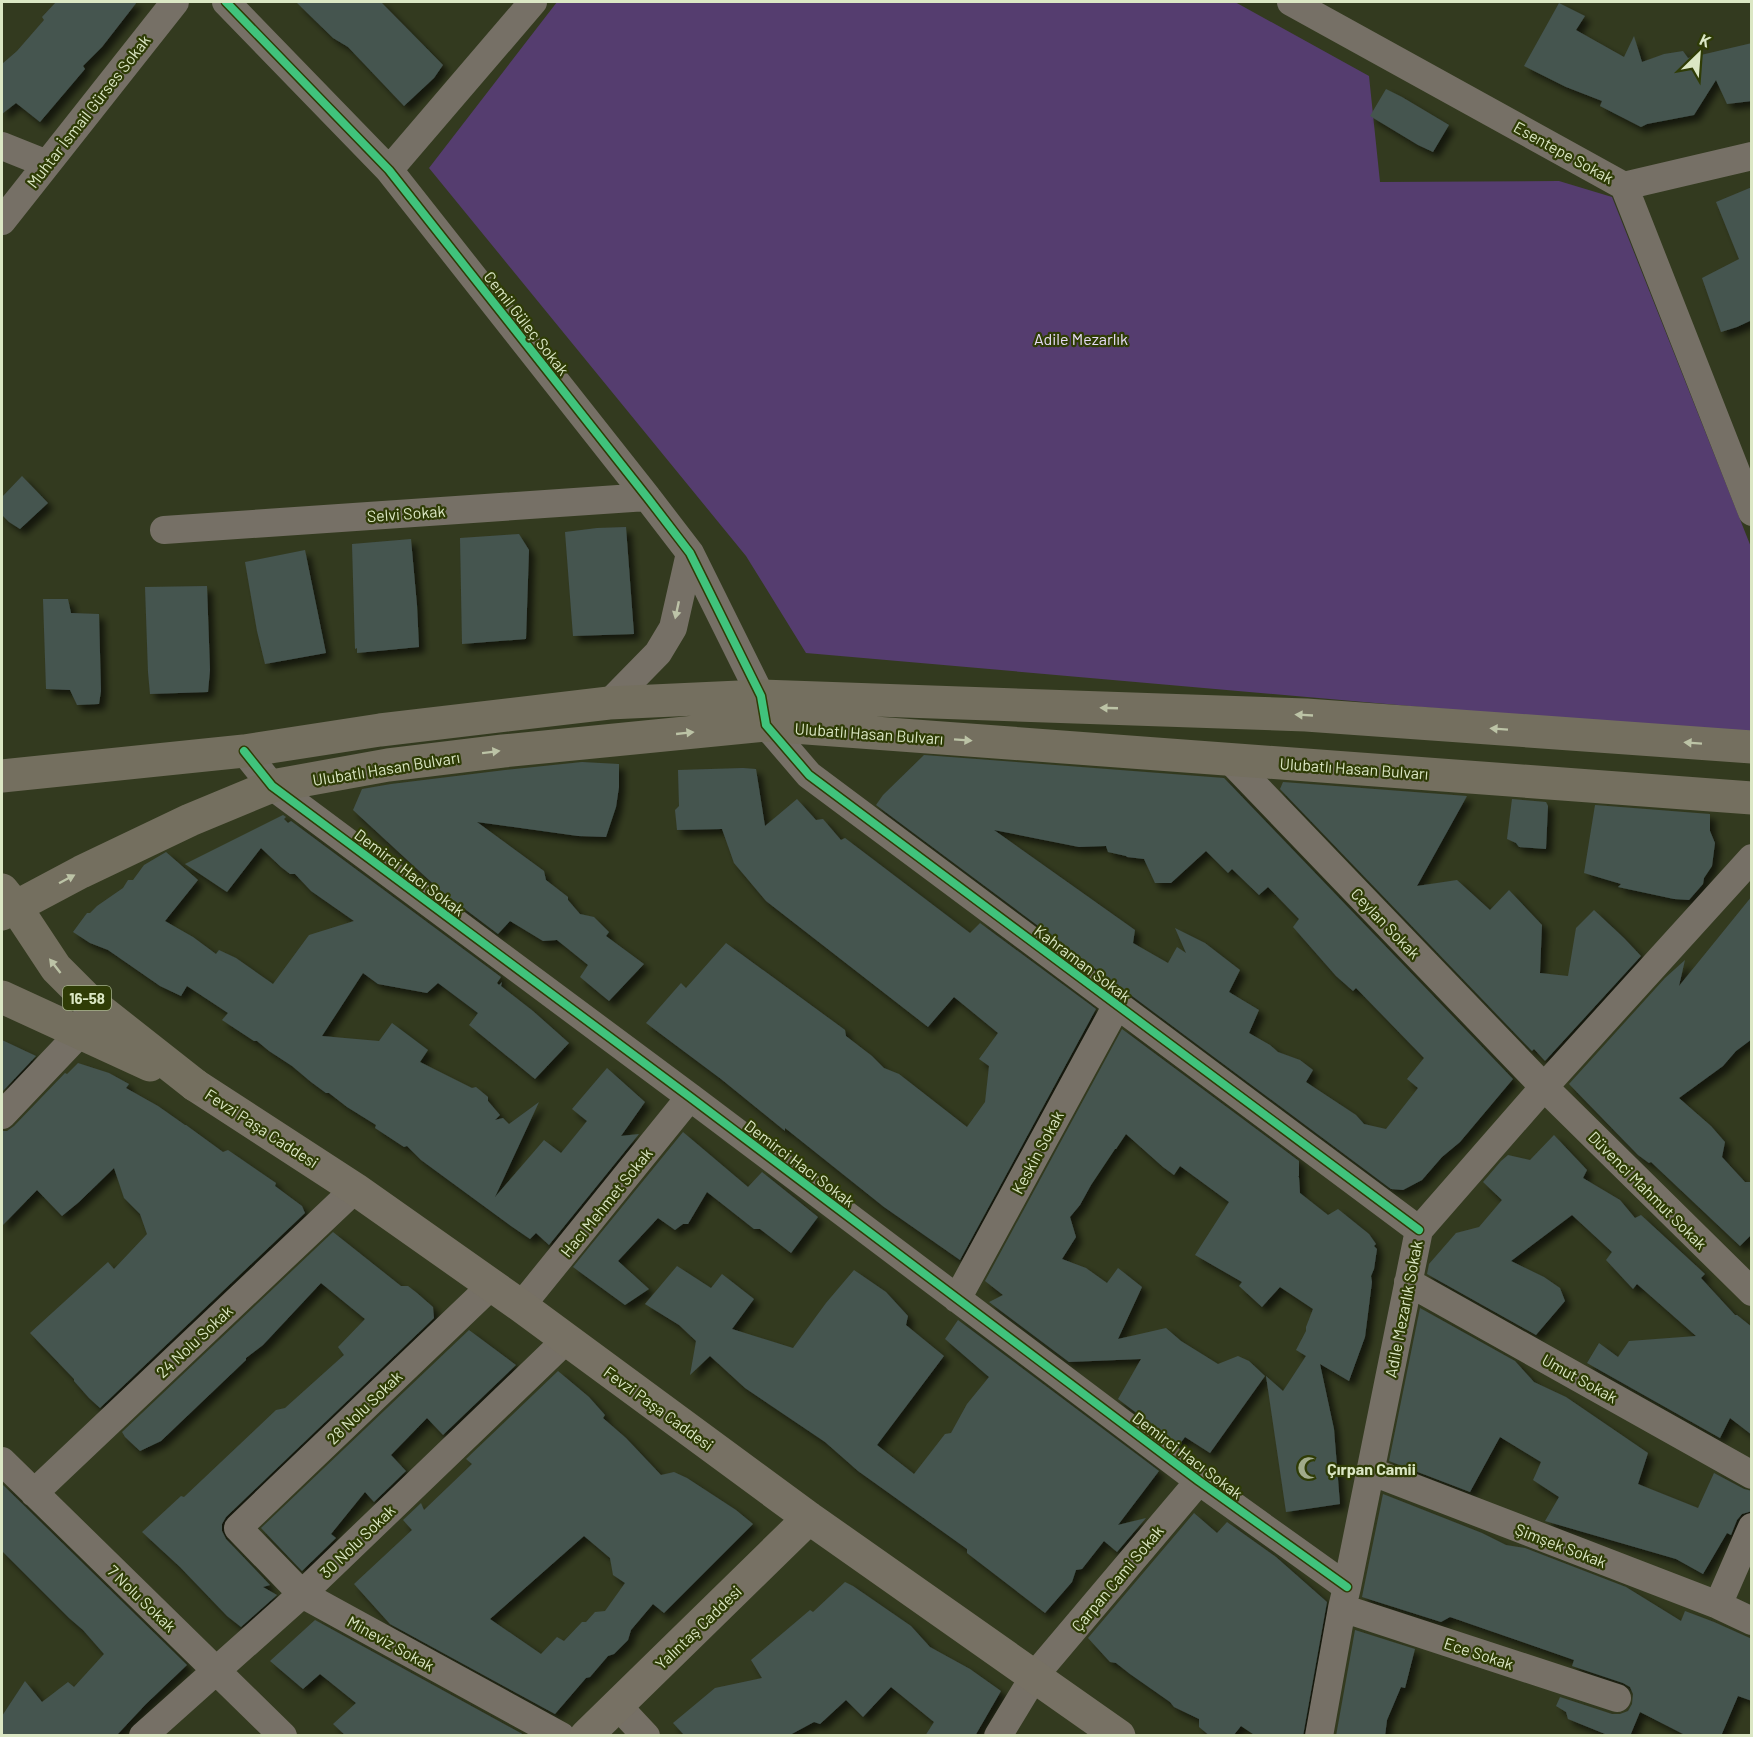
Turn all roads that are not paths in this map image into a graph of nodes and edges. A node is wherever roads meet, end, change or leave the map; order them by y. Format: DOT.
graph roads {
  1 [pos="175,2"];
  2 [pos="226,2"];
  3 [pos="533,2"];
  4 [pos="1291,2"];
  5 [pos="2,146"];
  6 [pos="1752,156"];
  7 [pos="47,164"];
  8 [pos="389,170"];
  9 [pos="1624,186"];
  10 [pos="2,221"];
  11 [pos="647,496"];
  12 [pos="1750,504"];
  13 [pos="164,530"];
  14 [pos="690,553"];
  15 [pos="609,703"];
  16 [pos="763,710"];
  17 [pos="1752,747"];
  18 [pos="244,751"];
  19 [pos="1229,759"];
  20 [pos="2,776"];
  21 [pos="272,786"];
  22 [pos="1752,798"];
  23 [pos="1752,858"];
  24 [pos="6,904"];
  25 [pos="2,997"];
  26 [pos="91,1003"];
  27 [pos="1117,1005"];
  28 [pos="80,1033"];
  29 [pos="195,1085"];
  30 [pos="1544,1088"];
  31 [pos="690,1097"];
  32 [pos="2,1115"];
  33 [pos="355,1189"];
  34 [pos="1419,1230"];
  35 [pos="1408,1282"];
  36 [pos="491,1286"];
  37 [pos="1752,1292"];
  38 [pos="957,1299"];
  39 [pos="521,1306"];
  40 [pos="566,1340"];
  41 [pos="2,1461"];
  42 [pos="1370,1471"];
  43 [pos="1752,1475"];
  44 [pos="1198,1481"];
  45 [pos="34,1493"];
  46 [pos="809,1518"];
  47 [pos="1752,1527"];
  48 [pos="238,1528"];
  49 [pos="302,1594"];
  50 [pos="1344,1597"];
  51 [pos="1718,1605"];
  52 [pos="1752,1621"];
  53 [pos="216,1670"];
  54 [pos="1035,1675"];
  55 [pos="1617,1698"];
  56 [pos="617,1705"];
  57 [pos="143,1736"];
  58 [pos="283,1736"];
  59 [pos="561,1736"];
  60 [pos="586,1736"];
  61 [pos="646,1736"];
  62 [pos="998,1736"];
  63 [pos="1119,1736"];
  64 [pos="1319,1736"];
  1 -- 7 [label="street, Muhtar İsmail Gürses Sokak"];
  2 -- 8 [label="street, Cemil Güleç Sokak"];
  3 -- 8 [label="street"];
  4 -- 9 [label="street, Esentepe Sokak"];
  5 -- 7 [label="street"];
  6 -- 9 [label="street"];
  7 -- 10 [label="street, Muhtar İsmail Gürses Sokak"];
  8 -- 11 [label="street, Cemil Güleç Sokak"];
  9 -- 12 [label="street, Esentepe Sokak"];
  11 -- 13 [label="street, Selvi Sokak"];
  11 -- 14 [label="street, Cemil Güleç Sokak"];
  14 -- 15 [label="street, one-way"];
  14 -- 16 [label="street, Cemil Güleç Sokak"];
  15 -- 16 [label="main road, Ulubatlı Hasan Bulvarı"];
  15 -- 18 [label="main road, Ulubatlı Hasan Bulvarı"];
  17 -- 16 [label="main road, Ulubatlı Hasan Bulvarı, one-way"];
  16 -- 19 [label="main road, Ulubatlı Hasan Bulvarı, one-way"];
  21 -- 16 [label="main road, Ulubatlı Hasan Bulvarı, one-way"];
  16 -- 27 [label="street, Kahraman Sokak"];
  18 -- 20 [label="main road, Ulubatlı Hasan Bulvarı"];
  18 -- 21 [label="street, Demirci Hacı Sokak"];
  19 -- 22 [label="main road, Ulubatlı Hasan Bulvarı"];
  19 -- 30 [label="street, Ceylan Sokak"];
  24 -- 21 [label="main road, Ulubatlı Hasan Bulvarı, one-way"];
  21 -- 31 [label="street, Demirci Hacı Sokak"];
  23 -- 30 [label="street, Adile Mezarlık Sokak"];
  26 -- 24 [label="main road, Fevzi Paşa Caddesi / 16-58, one-way"];
  25 -- 28 [label="main road, Fevzi Paşa Caddesi / 16-58"];
  26 -- 28 [label="street"];
  26 -- 29 [label="main road, Fevzi Paşa Caddesi / 16-58"];
  27 -- 34 [label="street, Kahraman Sokak"];
  27 -- 38 [label="street, Keskin Sokak"];
  28 -- 29 [label="main road, Fevzi Paşa Caddesi / 16-58"];
  28 -- 32 [label="street"];
  29 -- 33 [label="main road, Fevzi Paşa Caddesi"];
  30 -- 34 [label="street, Adile Mezarlık Sokak"];
  30 -- 37 [label="street, Düvenci Mahmut Sokak"];
  31 -- 38 [label="street, Demirci Hacı Sokak"];
  31 -- 39 [label="street, Hacı Mehmet Sokak"];
  33 -- 36 [label="main road, Fevzi Paşa Caddesi"];
  33 -- 45 [label="street, 24 Nolu Sokak"];
  34 -- 35 [label="street, Adile Mezarlık Sokak"];
  35 -- 42 [label="street, Adile Mezarlık Sokak"];
  35 -- 43 [label="street, Umut Sokak"];
  36 -- 39 [label="main road, Fevzi Paşa Caddesi"];
  36 -- 48 [label="street, 28 Nolu Sokak"];
  38 -- 44 [label="street, Demirci Hacı Sokak"];
  39 -- 40 [label="main road, Fevzi Paşa Caddesi"];
  40 -- 46 [label="main road, Fevzi Paşa Caddesi"];
  40 -- 49 [label="street, 30 Nolu Sokak"];
  41 -- 45 [label="street, 7 Nolu Sokak"];
  42 -- 50 [label="street, Adile Mezarlık Sokak"];
  42 -- 51 [label="street, Şimşek Sokak"];
  44 -- 50 [label="street, Demirci Hacı Sokak"];
  44 -- 54 [label="street, Çarpan Cami Sokak"];
  45 -- 53 [label="street, 7 Nolu Sokak"];
  46 -- 54 [label="main road, Fevzi Paşa Caddesi"];
  46 -- 56 [label="main road, Yalıntaş Caddesi"];
  47 -- 51 [label="street"];
  48 -- 49 [label="street, Mineviz Sokak"];
  49 -- 53 [label="street, 30 Nolu Sokak"];
  49 -- 59 [label="street, Mineviz Sokak"];
  50 -- 55 [label="street, Ece Sokak"];
  50 -- 64 [label="street, Adile Mezarlık Sokak"];
  51 -- 52 [label="street, Şimşek Sokak"];
  53 -- 57 [label="street, 30 Nolu Sokak"];
  53 -- 58 [label="street, 7 Nolu Sokak"];
  54 -- 62 [label="street, Çarpan Cami Sokak"];
  54 -- 63 [label="main road, Fevzi Paşa Caddesi"];
  56 -- 60 [label="main road, Yalıntaş Caddesi"];
  56 -- 61 [label="street"];
}
